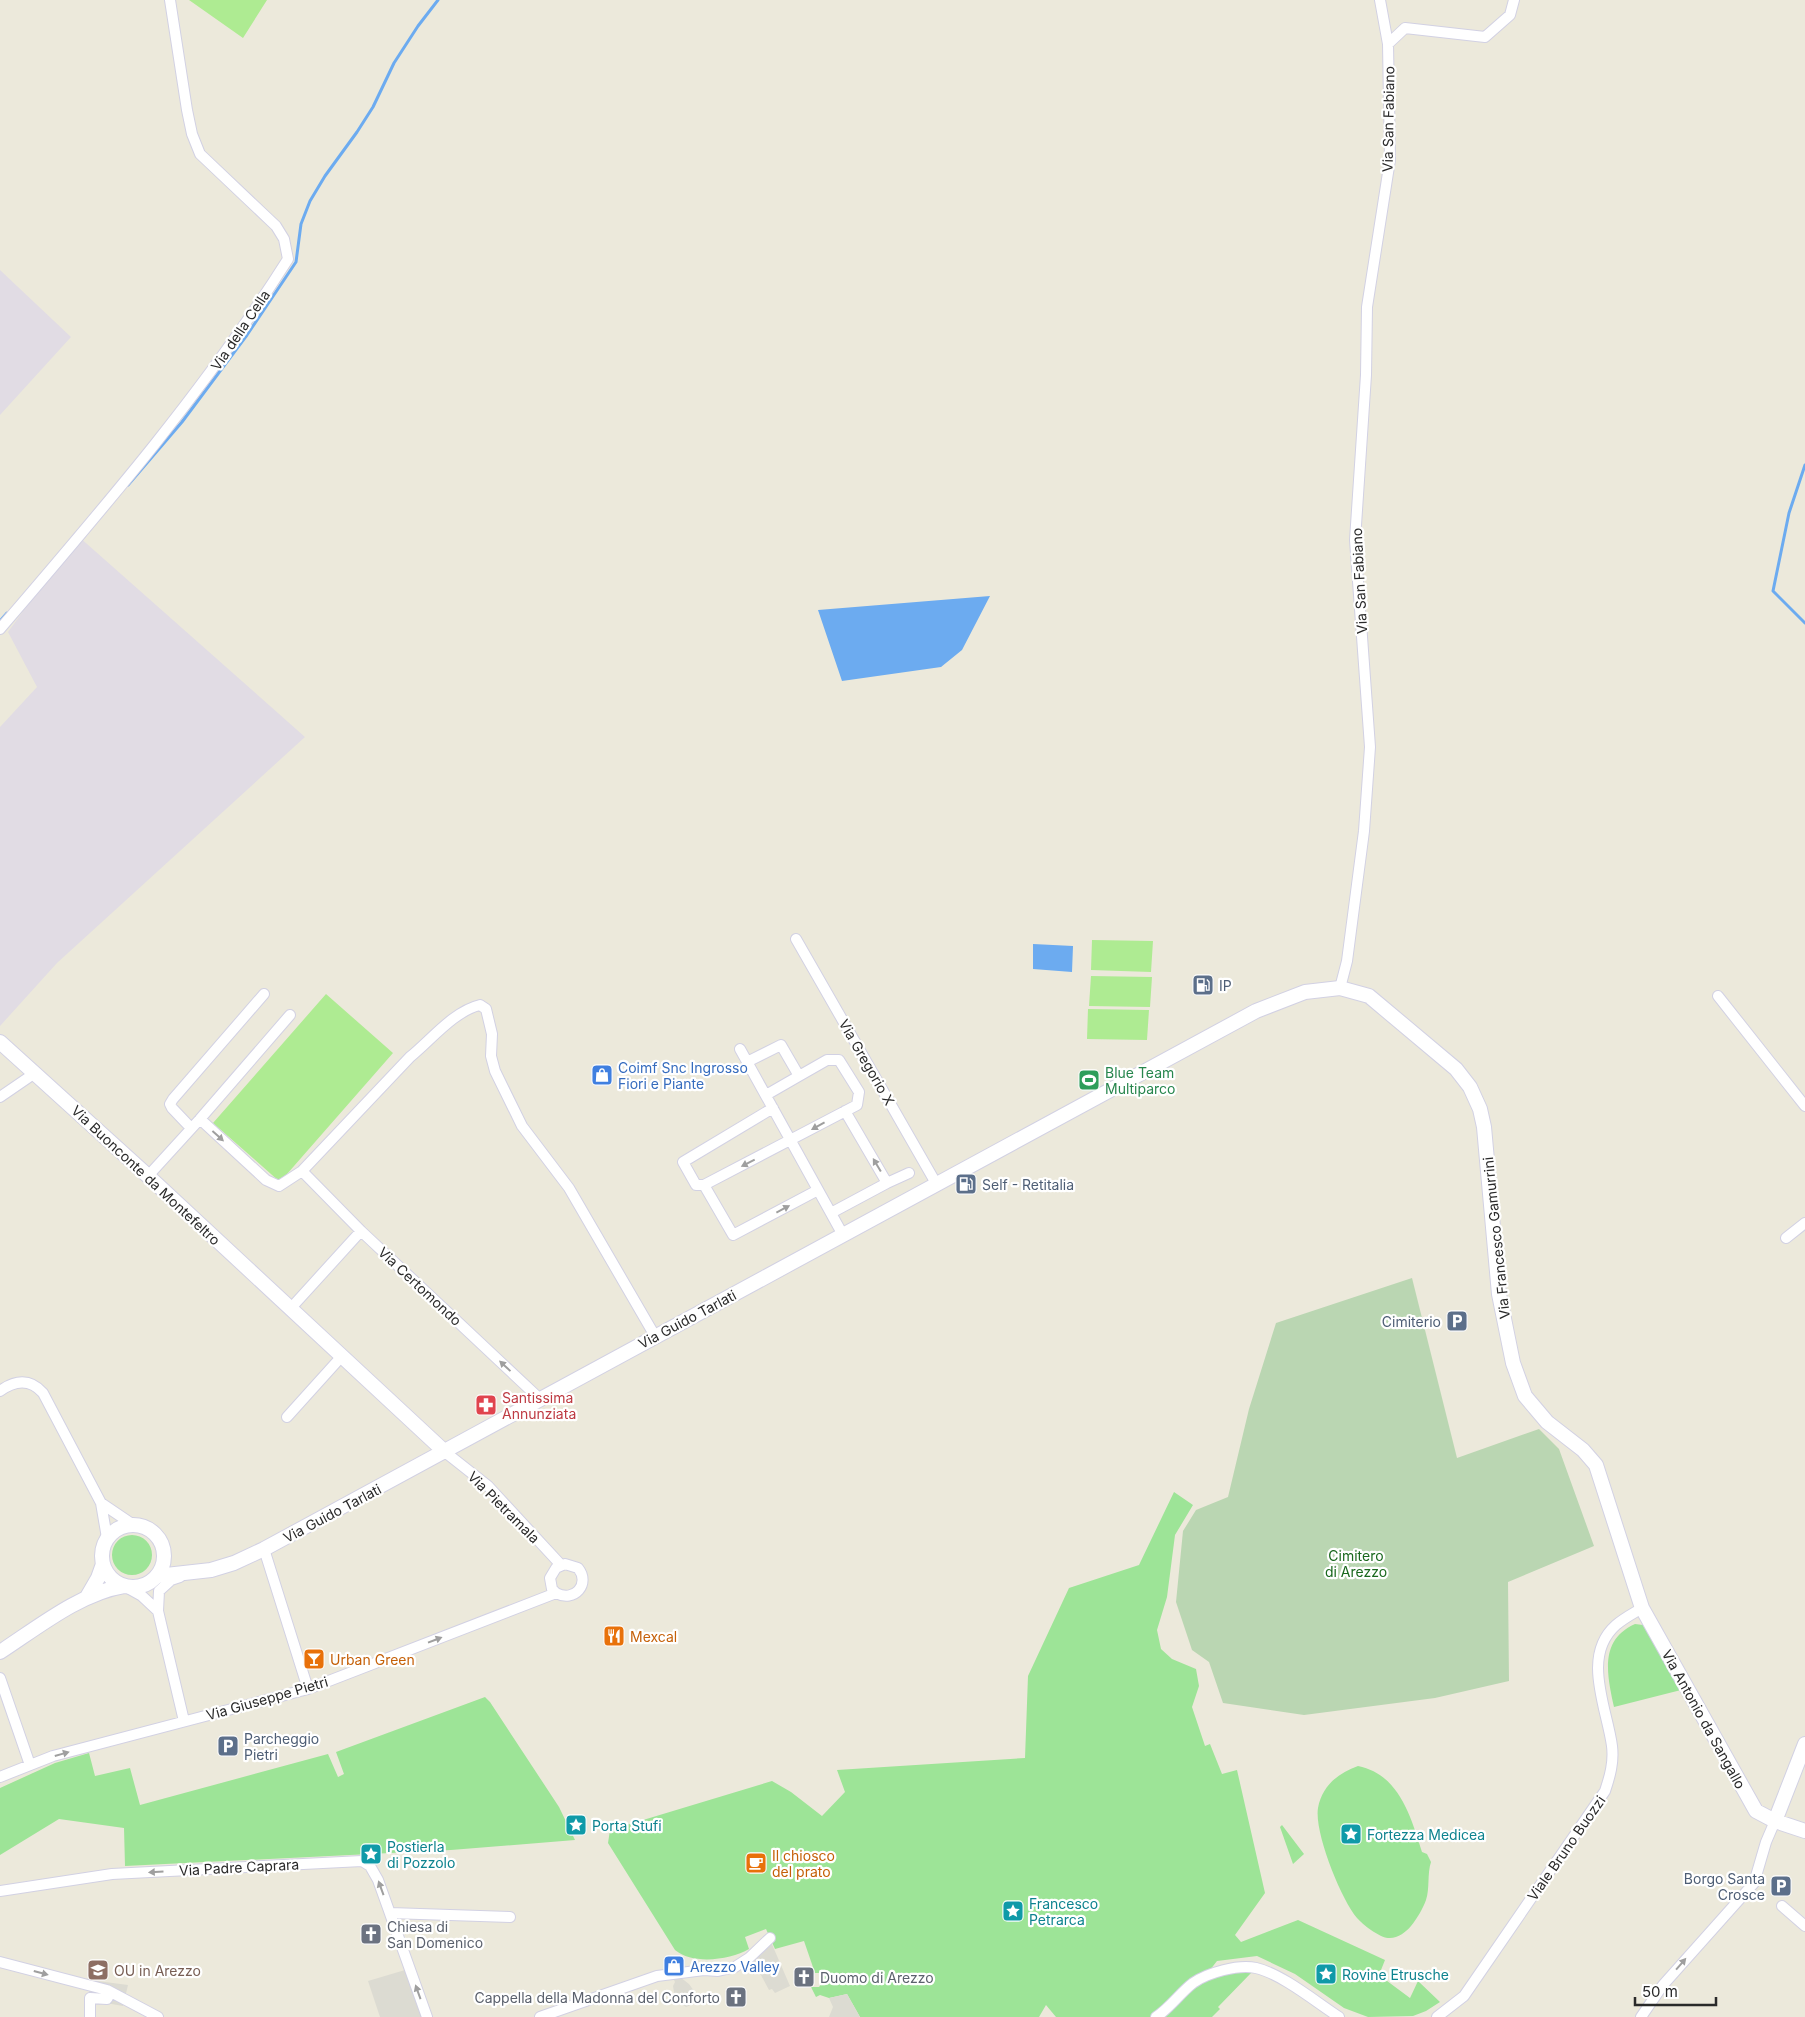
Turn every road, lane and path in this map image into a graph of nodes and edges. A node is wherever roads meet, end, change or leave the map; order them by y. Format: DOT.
graph roads {
  1 [pos="170,0"];
  2 [pos="1380,0"];
  3 [pos="1514,0"];
  4 [pos="1388,44"];
  5 [pos="0,629"];
  6 [pos="796,939"];
  7 [pos="1340,988"];
  8 [pos="264,994"];
  9 [pos="1718,996"];
  10 [pos="290,1015"];
  11 [pos="0,1042"];
  12 [pos="740,1049"];
  13 [pos="1179,1053"];
  14 [pos="748,1062"];
  15 [pos="35,1073"];
  16 [pos="799,1076"];
  17 [pos="1088,1093"];
  18 [pos="766,1095"];
  19 [pos="0,1097"];
  20 [pos="1805,1106"];
  21 [pos="773,1108"];
  22 [pos="845,1111"];
  23 [pos="200,1119"];
  24 [pos="191,1128"];
  25 [pos="1027,1136"];
  26 [pos="791,1140"];
  27 [pos="982,1160"];
  28 [pos="302,1171"];
  29 [pos="909,1173"];
  30 [pos="148,1176"];
  31 [pos="887,1183"];
  32 [pos="704,1185"];
  33 [pos="937,1185"];
  34 [pos="818,1190"];
  35 [pos="831,1213"];
  36 [pos="1805,1223"];
  37 [pos="361,1231"];
  38 [pos="843,1235"];
  39 [pos="1786,1238"];
  40 [pos="291,1308"];
  41 [pos="655,1336"];
  42 [pos="342,1356"];
  43 [pos="0,1390"];
  44 [pos="541,1400"];
  45 [pos="287,1417"];
  46 [pos="445,1452"];
  47 [pos="101,1503"];
  48 [pos="132,1524"];
  49 [pos="107,1538"];
  50 [pos="264,1549"];
  51 [pos="164,1553"];
  52 [pos="103,1564"];
  53 [pos="561,1565"];
  54 [pos="192,1572"];
  55 [pos="157,1576"];
  56 [pos="124,1586"];
  57 [pos="159,1591"];
  58 [pos="556,1593"];
  59 [pos="87,1597"];
  60 [pos="1642,1608"];
  61 [pos="158,1611"];
  62 [pos="0,1652"];
  63 [pos="0,1678"];
  64 [pos="308,1688"];
  65 [pos="184,1721"];
  66 [pos="1805,1744"];
  67 [pos="30,1765"];
  68 [pos="0,1777"];
  69 [pos="1775,1821"];
  70 [pos="1805,1831"];
  71 [pos="0,1891"];
  72 [pos="1782,1906"];
  73 [pos="390,1913"];
  74 [pos="510,1917"];
  75 [pos="1805,1926"];
  76 [pos="770,1938"];
  77 [pos="0,1962"];
  78 [pos="111,1992"];
  79 [pos="90,2017"];
  80 [pos="158,2017"];
  81 [pos="427,2017"];
  82 [pos="540,2017"];
  83 [pos="1156,2017"];
  84 [pos="1339,2017"];
  85 [pos="1437,2017"];
  86 [pos="1641,2017"];
  1 -- 5 [label="street, Via della Cella"];
  2 -- 4 [label="street, Via San Fabiano"];
  3 -- 4 [label="street"];
  4 -- 7 [label="street, Via San Fabiano"];
  6 -- 33 [label="street, Via Gregorio X"];
  7 -- 13 [label="main road"];
  7 -- 60 [label="main road, Via Francesco Gamurrini"];
  8 -- 24 [label="street"];
  9 -- 20 [label="street"];
  10 -- 23 [label="street"];
  11 -- 15 [label="main road, Via Buonconte da Montefeltro"];
  12 -- 14 [label="street"];
  13 -- 17 [label="main road"];
  13 -- 25 [label="main road, Via Guido Tarlati"];
  14 -- 16 [label="street"];
  14 -- 18 [label="street"];
  15 -- 19 [label="street"];
  15 -- 30 [label="main road, Via Buonconte da Montefeltro"];
  16 -- 18 [label="street"];
  16 -- 22 [label="street"];
  17 -- 25 [label="main road"];
  17 -- 27 [label="main road"];
  18 -- 21 [label="street"];
  21 -- 26 [label="street"];
  21 -- 32 [label="street"];
  22 -- 26 [label="street, one-way"];
  31 -- 22 [label="street, one-way"];
  23 -- 24 [label="street"];
  23 -- 28 [label="street, one-way"];
  24 -- 30 [label="street"];
  25 -- 27 [label="main road, Via Guido Tarlati"];
  26 -- 32 [label="street, one-way"];
  26 -- 34 [label="street"];
  27 -- 33 [label="main road, Via Guido Tarlati"];
  28 -- 37 [label="street, Via Certomondo"];
  28 -- 41 [label="street"];
  29 -- 31 [label="street"];
  30 -- 40 [label="main road, Via Buonconte da Montefeltro"];
  31 -- 35 [label="street"];
  32 -- 34 [label="street, one-way"];
  33 -- 38 [label="main road, Via Guido Tarlati"];
  34 -- 35 [label="street"];
  35 -- 38 [label="street"];
  36 -- 39 [label="street"];
  37 -- 40 [label="street"];
  44 -- 37 [label="street, Via Certomondo, one-way"];
  38 -- 41 [label="main road, Via Guido Tarlati"];
  40 -- 42 [label="main road, Via Buonconte da Montefeltro"];
  41 -- 44 [label="main road, Via Guido Tarlati"];
  42 -- 45 [label="street"];
  42 -- 46 [label="main road, Via Buonconte da Montefeltro"];
  43 -- 47 [label="street"];
  44 -- 46 [label="main road, Via Guido Tarlati"];
  46 -- 50 [label="main road, Via Guido Tarlati"];
  46 -- 53 [label="street, Via Pietramala"];
  47 -- 48 [label="street"];
  47 -- 49 [label="street"];
  48 -- 49 [label="main road"];
  48 -- 51 [label="main road"];
  49 -- 52 [label="main road"];
  50 -- 54 [label="main road, Via Guido Tarlati"];
  50 -- 64 [label="street"];
  51 -- 54 [label="main road"];
  51 -- 55 [label="main road"];
  52 -- 56 [label="main road"];
  52 -- 59 [label="main road"];
  53 -- 58 [label="street"];
  53 -- 58 [label="street, Via Giuseppe Pietri"];
  54 -- 55 [label="main road, Via Guido Tarlati"];
  54 -- 57 [label="street"];
  55 -- 56 [label="main road"];
  55 -- 57 [label="street"];
  56 -- 59 [label="main road"];
  56 -- 61 [label="street"];
  57 -- 61 [label="street"];
  64 -- 58 [label="street, Via Giuseppe Pietri, one-way"];
  59 -- 62 [label="main road"];
  60 -- 69 [label="main road, Via Antonio da Sangallo"];
  60 -- 85 [label="street, Viale Bruno Buozzi"];
  61 -- 65 [label="street"];
  63 -- 67 [label="street"];
  64 -- 65 [label="street, Via Giuseppe Pietri"];
  67 -- 65 [label="street, Via Giuseppe Pietri, one-way"];
  66 -- 69 [label="main road"];
  67 -- 68 [label="street, Via Giuseppe Pietri"];
  69 -- 70 [label="main road, Via Antonio da Sangallo"];
  86 -- 69 [label="street, one-way"];
  73 -- 71 [label="street, Via Padre Caprara, one-way"];
  72 -- 75 [label="street"];
  73 -- 74 [label="street"];
  81 -- 73 [label="street, Via Padre Caprara, one-way"];
  76 -- 82 [label="street"];
  77 -- 78 [label="street, one-way"];
  78 -- 79 [label="street"];
  78 -- 80 [label="street"];
  83 -- 84 [label="street"];
}
